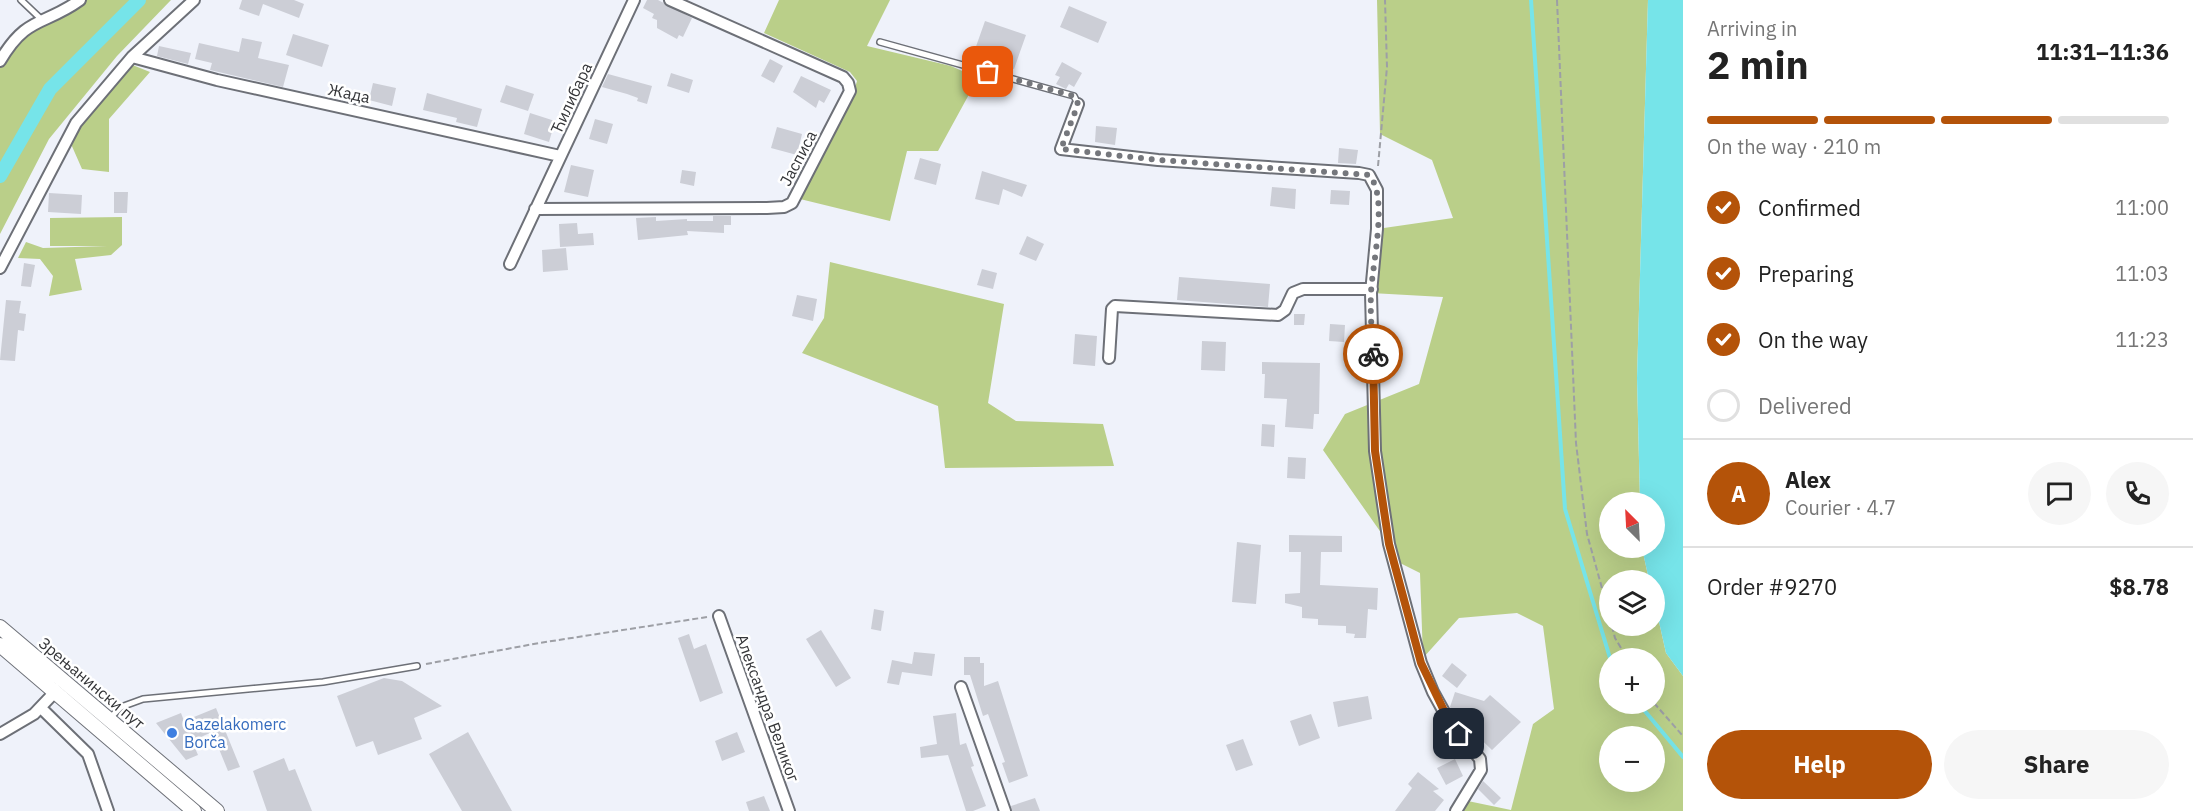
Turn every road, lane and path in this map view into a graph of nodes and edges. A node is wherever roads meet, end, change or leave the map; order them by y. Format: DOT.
graph roads {
  1 [pos="21,0"];
  2 [pos="80,0"];
  3 [pos="194,0"];
  4 [pos="634,0"];
  5 [pos="670,0"];
  6 [pos="1385,0"];
  7 [pos="1557,0"];
  8 [pos="41,19"];
  9 [pos="880,42"];
  10 [pos="132,57"];
  11 [pos="0,61"];
  12 [pos="1078,104"];
  13 [pos="560,156"];
  14 [pos="1377,190"];
  15 [pos="535,209"];
  16 [pos="510,264"];
  17 [pos="0,268"];
  18 [pos="1372,289"];
  19 [pos="1109,358"];
  20 [pos="1599,577"];
  21 [pos="719,616"];
  22 [pos="0,627"];
  23 [pos="0,645"];
  24 [pos="417,666"];
  25 [pos="961,687"];
  26 [pos="54,693"];
  27 [pos="41,708"];
  28 [pos="1664,714"];
  29 [pos="109,719"];
  30 [pos="0,734"];
  31 [pos="1683,736"];
  32 [pos="108,811"];
  33 [pos="194,811"];
  34 [pos="217,811"];
  35 [pos="789,811"];
  36 [pos="1005,811"];
  37 [pos="1456,811"];
  1 -- 8 [label="lane"];
  2 -- 8 [label="street"];
  3 -- 10 [label="street"];
  4 -- 13 [label="street, Ћилибара"];
  5 -- 15 [label="street, Јасписа"];
  6 -- 14 [label="path"];
  7 -- 20 [label="path"];
  8 -- 11 [label="street"];
  9 -- 12 [label="lane"];
  10 -- 13 [label="street, Жада"];
  10 -- 17 [label="street"];
  12 -- 14 [label="street"];
  13 -- 15 [label="street, Ћилибара"];
  14 -- 18 [label="street"];
  15 -- 16 [label="street"];
  18 -- 19 [label="street"];
  18 -- 37 [label="street"];
  21 -- 24 [label="path"];
  21 -- 35 [label="street, Александра Великог"];
  22 -- 29 [label="main road, Зрењанински пут"];
  23 -- 26 [label="main road, Зрењанински пут"];
  24 -- 29 [label="lane"];
  25 -- 36 [label="street"];
  26 -- 27 [label="street, Зрењанински пут"];
  26 -- 33 [label="main road, Зрењанински пут"];
  27 -- 30 [label="street, Зрењанински пут"];
  27 -- 32 [label="street"];
  28 -- 31 [label="path"];
  29 -- 34 [label="main road, Зрењанински пут"];
}
